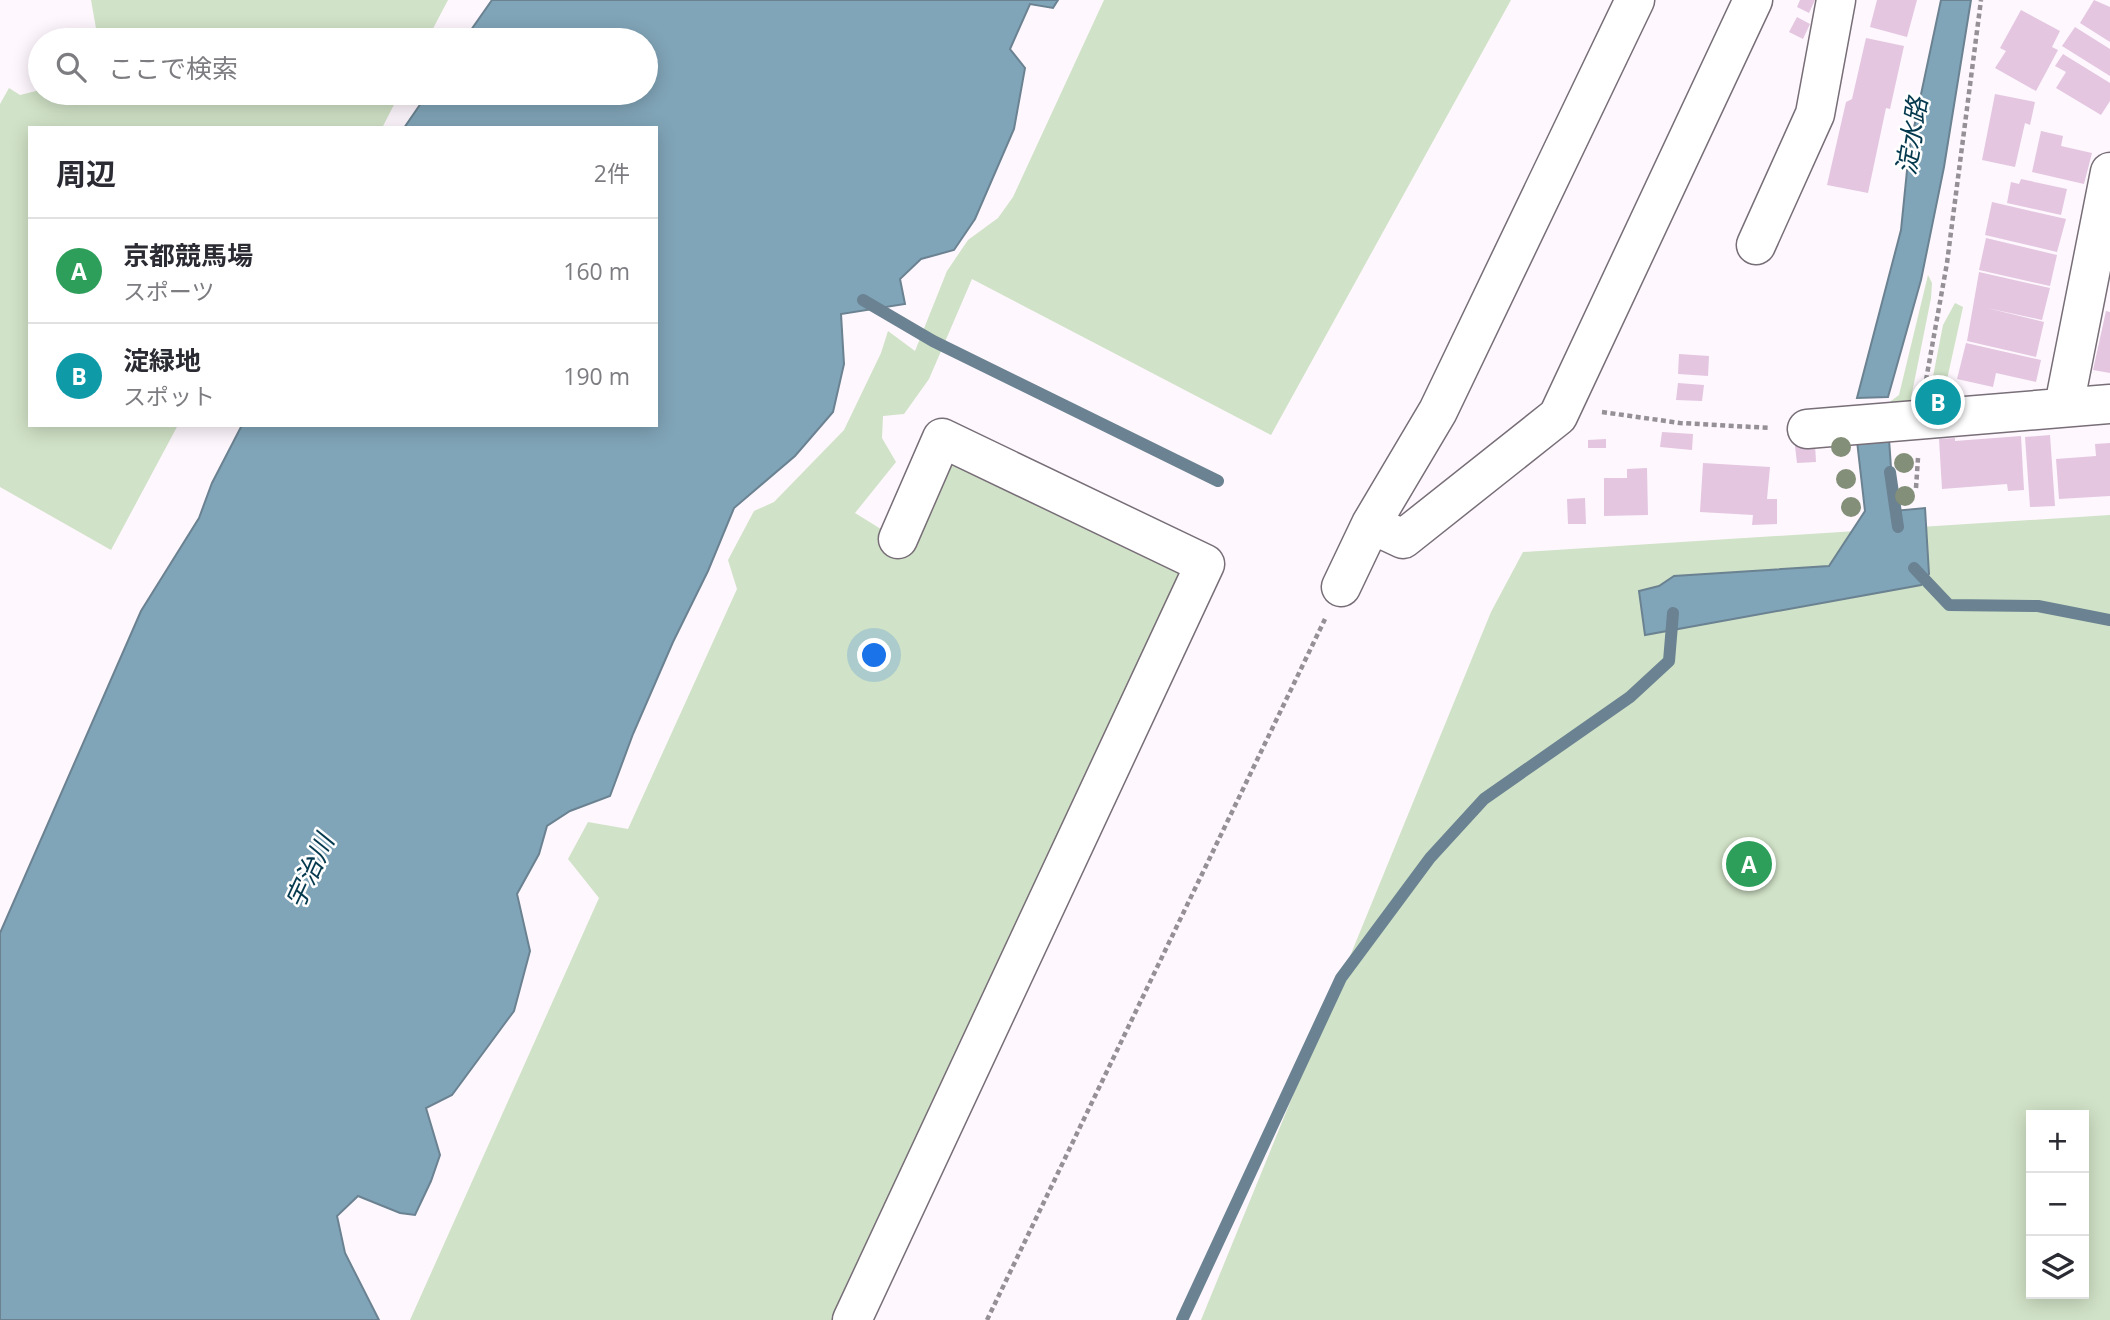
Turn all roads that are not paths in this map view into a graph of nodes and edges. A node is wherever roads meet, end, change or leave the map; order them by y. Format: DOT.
graph roads {
  1 [pos="1635,0"];
  2 [pos="1753,0"];
  3 [pos="1836,0"];
  4 [pos="2110,172"];
  5 [pos="1756,245"];
  6 [pos="2110,404"];
  7 [pos="2064,406"];
  8 [pos="1807,429"];
  9 [pos="1371,524"];
  10 [pos="898,539"];
  11 [pos="1340,587"];
  12 [pos="852,1320"];
  1 -- 9 [label="street"];
  2 -- 9 [label="street"];
  3 -- 5 [label="street"];
  4 -- 7 [label="street"];
  6 -- 7 [label="street"];
  7 -- 8 [label="street"];
  9 -- 11 [label="street"];
  10 -- 12 [label="street"];
}
